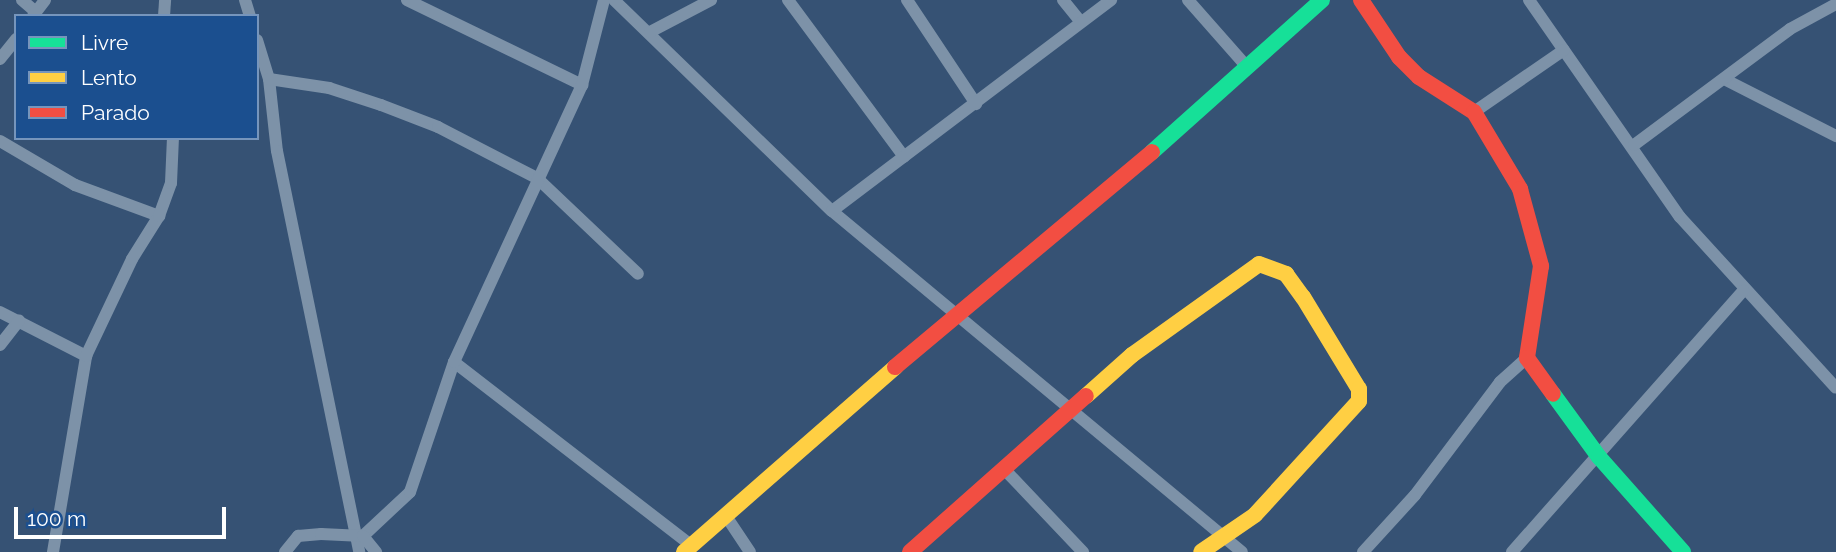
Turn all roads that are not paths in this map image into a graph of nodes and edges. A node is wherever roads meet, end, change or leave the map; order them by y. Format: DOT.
graph roads {
  1 [pos="22,0"];
  2 [pos="45,0"];
  3 [pos="407,0"];
  4 [pos="604,0"];
  5 [pos="614,0"];
  6 [pos="711,0"];
  7 [pos="788,0"];
  8 [pos="907,0"];
  9 [pos="1063,0"];
  10 [pos="1111,0"];
  11 [pos="1188,0"];
  12 [pos="1322,0"];
  13 [pos="1362,0"];
  14 [pos="1529,0"];
  15 [pos="1836,4"];
  16 [pos="35,14"];
  17 [pos="1081,22"];
  18 [pos="650,32"];
  19 [pos="14,41"];
  20 [pos="259,46"];
  21 [pos="1564,50"];
  22 [pos="0,59"];
  23 [pos="1247,67"];
  24 [pos="269,79"];
  25 [pos="1724,79"];
  26 [pos="582,85"];
  27 [pos="976,104"];
  28 [pos="1474,113"];
  29 [pos="1836,136"];
  30 [pos="173,140"];
  31 [pos="0,141"];
  32 [pos="1634,145"];
  33 [pos="904,157"];
  34 [pos="537,178"];
  35 [pos="832,211"];
  36 [pos="159,216"];
  37 [pos="638,274"];
  38 [pos="1743,290"];
  39 [pos="0,312"];
  40 [pos="956,316"];
  41 [pos="19,321"];
  42 [pos="0,345"];
  43 [pos="86,356"];
  44 [pos="1527,358"];
  45 [pos="454,362"];
  46 [pos="1836,388"];
  47 [pos="1071,412"];
  48 [pos="1599,457"];
  49 [pos="1006,471"];
  50 [pos="726,516"];
  51 [pos="359,535"];
  52 [pos="1222,536"];
  53 [pos="688,549"];
  54 [pos="53,552"];
  55 [pos="285,552"];
  56 [pos="359,552"];
  57 [pos="376,552"];
  58 [pos="750,552"];
  59 [pos="911,552"];
  60 [pos="1083,552"];
  61 [pos="1201,552"];
  62 [pos="1242,552"];
  63 [pos="1363,552"];
  64 [pos="1512,552"];
  65 [pos="1683,552"];
  1 -- 16 [label="street"];
  2 -- 16 [label="street"];
  3 -- 26 [label="street"];
  4 -- 26 [label="street"];
  5 -- 18 [label="street"];
  6 -- 18 [label="street"];
  7 -- 33 [label="street"];
  8 -- 27 [label="street"];
  9 -- 17 [label="street"];
  10 -- 17 [label="street"];
  11 -- 23 [label="street"];
  12 -- 23 [label="street"];
  13 -- 28 [label="street"];
  14 -- 21 [label="street"];
  15 -- 25 [label="street"];
  17 -- 27 [label="street"];
  18 -- 35 [label="street"];
  19 -- 22 [label="street"];
  20 -- 24 [label="street"];
  21 -- 28 [label="street"];
  21 -- 32 [label="street"];
  23 -- 40 [label="street"];
  24 -- 34 [label="street"];
  24 -- 51 [label="street"];
  25 -- 29 [label="street"];
  25 -- 32 [label="street"];
  26 -- 34 [label="street"];
  27 -- 33 [label="street"];
  28 -- 44 [label="street"];
  30 -- 36 [label="street"];
  31 -- 36 [label="street"];
  32 -- 38 [label="street"];
  33 -- 35 [label="street"];
  34 -- 37 [label="street"];
  34 -- 45 [label="street"];
  35 -- 40 [label="street"];
  36 -- 43 [label="street"];
  38 -- 46 [label="street"];
  38 -- 48 [label="street"];
  39 -- 41 [label="street"];
  40 -- 47 [label="street"];
  40 -- 50 [label="street"];
  41 -- 42 [label="street"];
  41 -- 43 [label="street"];
  43 -- 54 [label="street"];
  44 -- 48 [label="street"];
  44 -- 63 [label="street"];
  45 -- 51 [label="street"];
  45 -- 53 [label="street"];
  47 -- 49 [label="street"];
  47 -- 52 [label="street"];
  47 -- 52 [label="street"];
  48 -- 64 [label="street"];
  48 -- 65 [label="street"];
  49 -- 59 [label="street"];
  49 -- 60 [label="street"];
  50 -- 53 [label="street"];
  50 -- 58 [label="street"];
  51 -- 55 [label="street"];
  51 -- 56 [label="street"];
  51 -- 57 [label="street"];
  52 -- 61 [label="street"];
  52 -- 62 [label="street"];
}
